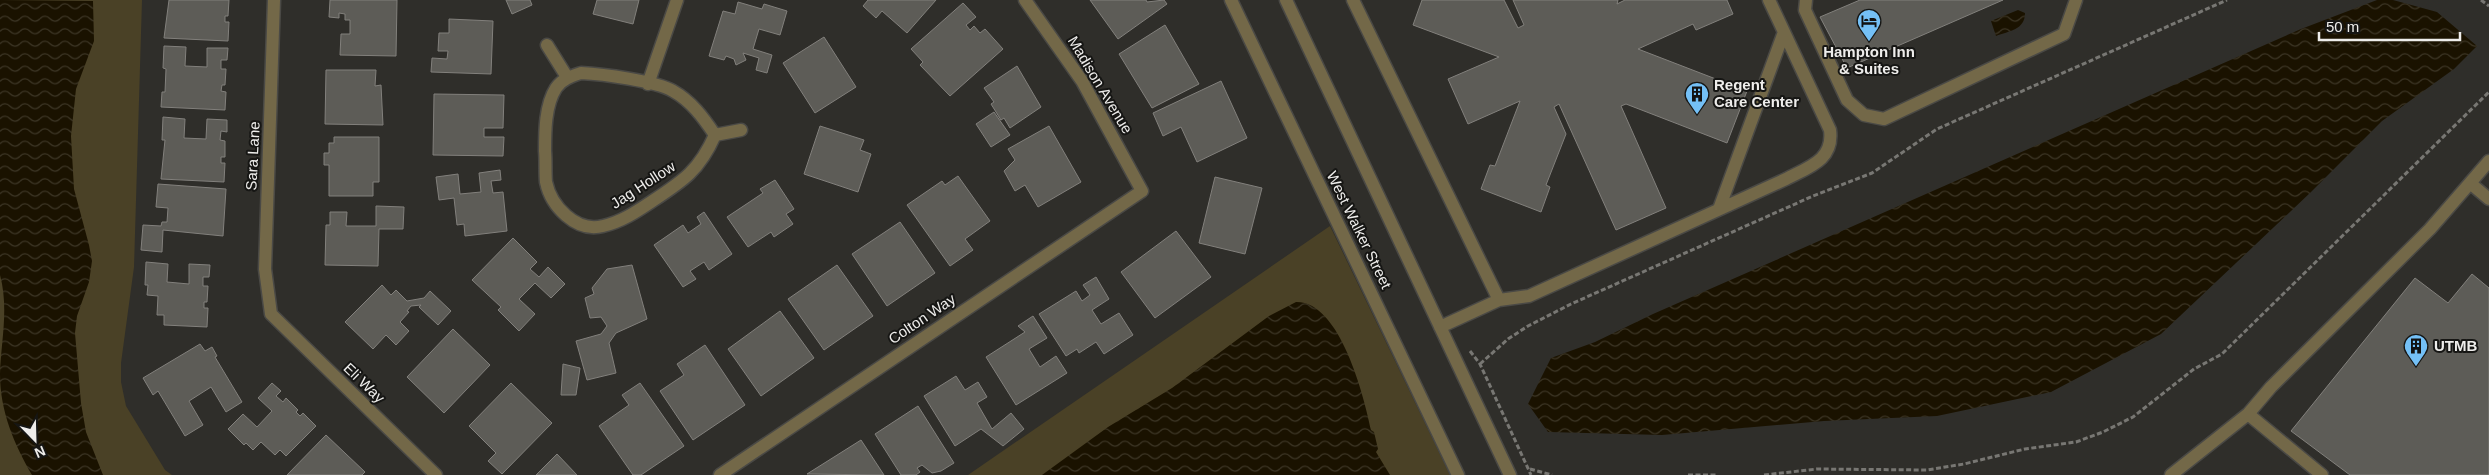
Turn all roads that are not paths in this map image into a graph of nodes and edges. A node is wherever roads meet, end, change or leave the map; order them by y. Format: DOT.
graph roads {
  1 [pos="274,0"];
  2 [pos="677,0"];
  3 [pos="1025,0"];
  4 [pos="1231,0"];
  5 [pos="1286,0"];
  6 [pos="1353,0"];
  7 [pos="1769,0"];
  8 [pos="1806,0"];
  9 [pos="2076,0"];
  10 [pos="1784,32"];
  11 [pos="548,45"];
  12 [pos="567,77"];
  13 [pos="648,84"];
  14 [pos="741,130"];
  15 [pos="715,135"];
  16 [pos="2489,161"];
  17 [pos="2470,183"];
  18 [pos="1142,191"];
  19 [pos="2489,199"];
  20 [pos="1719,209"];
  21 [pos="1499,300"];
  22 [pos="271,314"];
  23 [pos="1440,327"];
  24 [pos="2248,414"];
  25 [pos="436,475"];
  26 [pos="720,475"];
  27 [pos="1458,475"];
  28 [pos="1510,475"];
  29 [pos="2171,475"];
  30 [pos="2322,475"];
  1 -- 22 [label="street, Sara Lane"];
  2 -- 13 [label="street"];
  3 -- 18 [label="street, Madison Avenue"];
  4 -- 27 [label="street, West Walker Street"];
  5 -- 23 [label="street, West Walker Street"];
  6 -- 21 [label="street"];
  7 -- 10 [label="street"];
  8 -- 9 [label="street"];
  10 -- 20 [label="street"];
  10 -- 20 [label="street"];
  11 -- 12 [label="street"];
  12 -- 13 [label="street"];
  12 -- 15 [label="street, Jag Hollow"];
  13 -- 15 [label="street"];
  14 -- 15 [label="street"];
  16 -- 17 [label="street"];
  17 -- 19 [label="street"];
  17 -- 24 [label="street"];
  18 -- 26 [label="street, Colton Way"];
  20 -- 21 [label="street"];
  21 -- 23 [label="street"];
  22 -- 25 [label="street, Eli Way"];
  23 -- 28 [label="street, West Walker Street"];
  24 -- 29 [label="street"];
  24 -- 30 [label="street"];
}
